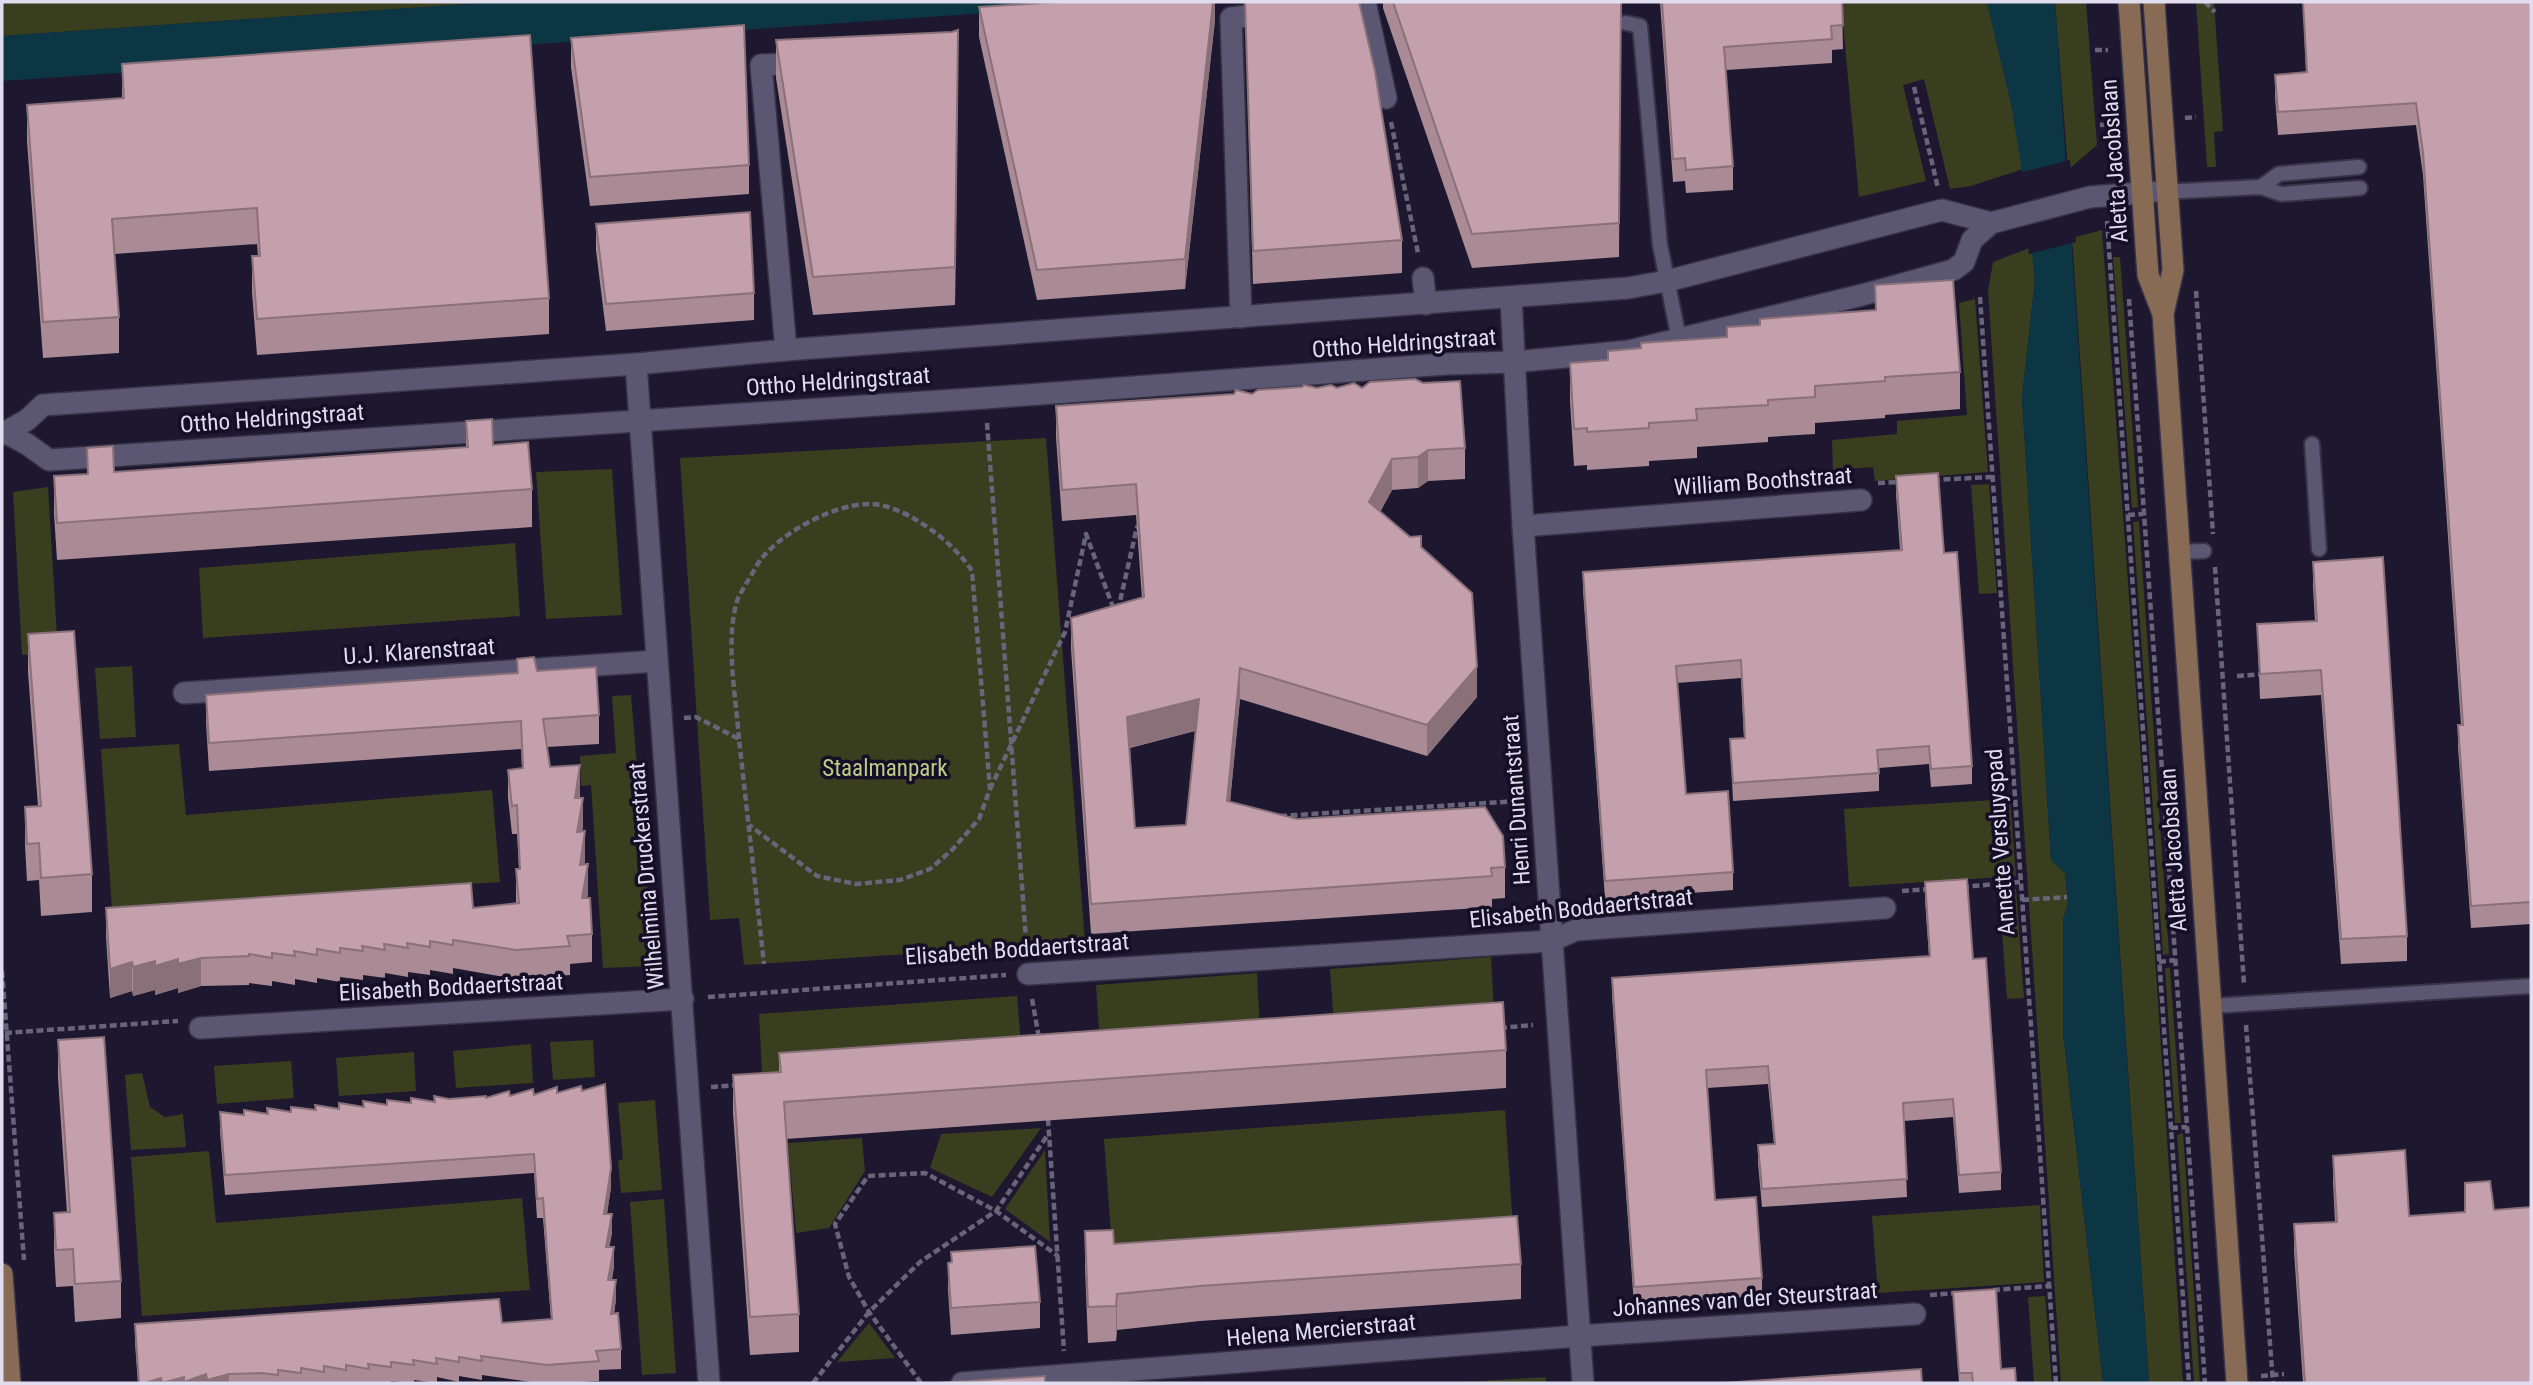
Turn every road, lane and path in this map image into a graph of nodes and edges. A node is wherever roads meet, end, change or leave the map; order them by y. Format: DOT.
graph roads {
  1 [pos="1356,2"];
  2 [pos="2129,2"];
  3 [pos="2154,2"];
  4 [pos="2205,2"];
  5 [pos="1294,10"];
  6 [pos="2215,12"];
  7 [pos="1626,23"];
  8 [pos="2110,38"];
  9 [pos="2111,50"];
  10 [pos="829,62"];
  11 [pos="1914,88"];
  12 [pos="1386,98"];
  13 [pos="2182,105"];
  14 [pos="2184,130"];
  15 [pos="2359,167"];
  16 [pos="2261,187"];
  17 [pos="2360,188"];
  18 [pos="2155,192"];
  19 [pos="1940,195"];
  20 [pos="2097,196"];
  21 [pos="2000,221"];
  22 [pos="1423,278"];
  23 [pos="1667,281"];
  24 [pos="2195,285"];
  25 [pos="2128,287"];
  26 [pos="1980,297"];
  27 [pos="1511,298"];
  28 [pos="1426,304"];
  29 [pos="1241,317"];
  30 [pos="1679,339"];
  31 [pos="786,351"];
  32 [pos="1514,362"];
  33 [pos="636,365"];
  34 [pos="985,398"];
  35 [pos="640,420"];
  36 [pos="4,434"];
  37 [pos="2312,444"];
  38 [pos="1992,477"];
  39 [pos="1926,480"];
  40 [pos="1913,481"];
  41 [pos="1861,500"];
  42 [pos="2143,514"];
  43 [pos="2128,515"];
  44 [pos="1523,526"];
  45 [pos="1148,534"];
  46 [pos="2319,549"];
  47 [pos="2211,550"];
  48 [pos="2179,552"];
  49 [pos="657,661"];
  50 [pos="2266,674"];
  51 [pos="2237,676"];
  52 [pos="184,693"];
  53 [pos="660,720"];
  54 [pos="740,739"];
  55 [pos="1011,743"];
  56 [pos="990,789"];
  57 [pos="1542,799"];
  58 [pos="1275,817"];
  59 [pos="749,825"];
  60 [pos="2020,882"];
  61 [pos="1953,887"];
  62 [pos="1940,888"];
  63 [pos="2067,897"];
  64 [pos="2022,900"];
  65 [pos="1885,908"];
  66 [pos="1551,941"];
  67 [pos="2175,960"];
  68 [pos="2159,962"];
  69 [pos="764,964"];
  70 [pos="2,971"];
  71 [pos="1028,974"];
  72 [pos="2531,986"];
  73 [pos="683,999"];
  74 [pos="2245,1003"];
  75 [pos="2211,1006"];
  76 [pos="1557,1024"];
  77 [pos="200,1028"];
  78 [pos="1488,1029"];
  79 [pos="5,1033"];
  80 [pos="1041,1049"];
  81 [pos="743,1084"];
  82 [pos="689,1088"];
  83 [pos="1048,1119"];
  84 [pos="2171,1128"];
  85 [pos="2188,1128"];
  86 [pos="1049,1133"];
  87 [pos="996,1210"];
  88 [pos="1058,1256"];
  89 [pos="24,1262"];
  90 [pos="2,1274"];
  91 [pos="2050,1286"];
  92 [pos="1982,1291"];
  93 [pos="1969,1292"];
  94 [pos="869,1312"];
  95 [pos="1915,1314"];
  96 [pos="1579,1336"];
  97 [pos="2284,1374"];
  98 [pos="2272,1375"];
  99 [pos="1066,1376"];
  100 [pos="2245,1380"];
  101 [pos="10,1383"];
  102 [pos="709,1383"];
  103 [pos="813,1383"];
  104 [pos="921,1383"];
  105 [pos="962,1383"];
  106 [pos="1583,1383"];
  107 [pos="2056,1383"];
  108 [pos="2189,1383"];
  109 [pos="2206,1383"];
  110 [pos="2273,1383"];
  1 -- 12 [label="street"];
  2 -- 18 [label="street, Aletta Jacobslaan"];
  3 -- 18 [label="street, Aletta Jacobslaan"];
  4 -- 6 [label="path"];
  5 -- 29 [label="street"];
  7 -- 23 [label="lane"];
  8 -- 9 [label="path"];
  10 -- 31 [label="street, Ottho Heldringstraat"];
  11 -- 19 [label="path"];
  12 -- 22 [label="path"];
  13 -- 14 [label="path"];
  15 -- 16 [label="lane"];
  16 -- 17 [label="lane"];
  16 -- 18 [label="lane"];
  18 -- 20 [label="street, Ottho Heldringstraat"];
  18 -- 48 [label="street, Aletta Jacobslaan"];
  20 -- 21 [label="street, Ottho Heldringstraat"];
  20 -- 43 [label="path"];
  21 -- 23 [label="street, Ottho Heldringstraat"];
  21 -- 30 [label="street, Ottho Heldringstraat"];
  22 -- 28 [label="street, Ottho Heldringstraat"];
  23 -- 27 [label="street, Ottho Heldringstraat"];
  23 -- 30 [label="lane"];
  24 -- 47 [label="path"];
  25 -- 42 [label="path"];
  26 -- 38 [label="path, Annette Versluyspad"];
  27 -- 28 [label="street, Ottho Heldringstraat"];
  27 -- 32 [label="street, Henri Dunantstraat"];
  28 -- 29 [label="street, Ottho Heldringstraat"];
  29 -- 31 [label="street, Ottho Heldringstraat"];
  30 -- 32 [label="street, Ottho Heldringstraat"];
  31 -- 33 [label="street, Ottho Heldringstraat"];
  32 -- 34 [label="street, Ottho Heldringstraat"];
  32 -- 44 [label="street, Henri Dunantstraat"];
  33 -- 35 [label="street, Wilhelmina Druckerstraat"];
  33 -- 36 [label="street, Ottho Heldringstraat"];
  34 -- 35 [label="street, Ottho Heldringstraat"];
  34 -- 55 [label="path"];
  35 -- 36 [label="street, Ottho Heldringstraat"];
  35 -- 49 [label="street, Wilhelmina Druckerstraat"];
  37 -- 46 [label="lane"];
  38 -- 39 [label="path"];
  38 -- 60 [label="path, Annette Versluyspad"];
  40 -- 41 [label="path, William Boothstraat"];
  41 -- 44 [label="street, William Boothstraat"];
  42 -- 43 [label="path"];
  42 -- 67 [label="path"];
  43 -- 68 [label="path"];
  44 -- 57 [label="street, Henri Dunantstraat"];
  45 -- 55 [label="path"];
  47 -- 48 [label="lane"];
  47 -- 74 [label="path"];
  48 -- 75 [label="street, Aletta Jacobslaan"];
  49 -- 52 [label="street, U.J. Klarenstraat"];
  49 -- 53 [label="street, Wilhelmina Druckerstraat"];
  50 -- 51 [label="path"];
  53 -- 54 [label="path"];
  53 -- 73 [label="street, Wilhelmina Druckerstraat"];
  54 -- 56 [label="path"];
  54 -- 59 [label="path"];
  55 -- 56 [label="path"];
  55 -- 71 [label="path"];
  56 -- 59 [label="path"];
  57 -- 58 [label="path"];
  57 -- 66 [label="street, Henri Dunantstraat"];
  59 -- 69 [label="path"];
  60 -- 61 [label="path"];
  60 -- 64 [label="path, Annette Versluyspad"];
  62 -- 65 [label="path"];
  63 -- 64 [label="path"];
  64 -- 91 [label="path, Annette Versluyspad"];
  65 -- 66 [label="street, Elisabeth Boddaertstraat"];
  66 -- 71 [label="street, Elisabeth Boddaertstraat"];
  66 -- 76 [label="street, Henri Dunantstraat"];
  67 -- 68 [label="path"];
  67 -- 85 [label="path"];
  68 -- 84 [label="path"];
  70 -- 79 [label="path"];
  71 -- 73 [label="path, Elisabeth Boddaertstraat"];
  71 -- 80 [label="path"];
  72 -- 74 [label="lane"];
  73 -- 77 [label="street, Elisabeth Boddaertstraat"];
  73 -- 82 [label="street, Wilhelmina Druckerstraat"];
  74 -- 75 [label="lane"];
  74 -- 98 [label="path"];
  75 -- 100 [label="street, Aletta Jacobslaan"];
  76 -- 78 [label="path"];
  76 -- 96 [label="street, Henri Dunantstraat"];
  77 -- 79 [label="path"];
  79 -- 89 [label="path"];
  81 -- 82 [label="path"];
  82 -- 102 [label="street, Wilhelmina Druckerstraat"];
  83 -- 86 [label="path"];
  84 -- 85 [label="path"];
  84 -- 108 [label="path"];
  85 -- 109 [label="path"];
  86 -- 87 [label="path"];
  86 -- 88 [label="path"];
  87 -- 88 [label="path"];
  87 -- 94 [label="path"];
  87 -- 94 [label="path"];
  88 -- 99 [label="path"];
  90 -- 101 [label="street"];
  91 -- 92 [label="path"];
  91 -- 107 [label="path, Annette Versluyspad"];
  93 -- 95 [label="path"];
  94 -- 103 [label="path"];
  94 -- 104 [label="path"];
  95 -- 96 [label="street, Johannes van der Steurstraat"];
  96 -- 99 [label="street, Helena Mercierstraat"];
  96 -- 106 [label="street, Henri Dunantstraat"];
  97 -- 98 [label="path"];
  98 -- 100 [label="path"];
  98 -- 110 [label="path"];
  99 -- 105 [label="street, Helena Mercierstraat"];
}
